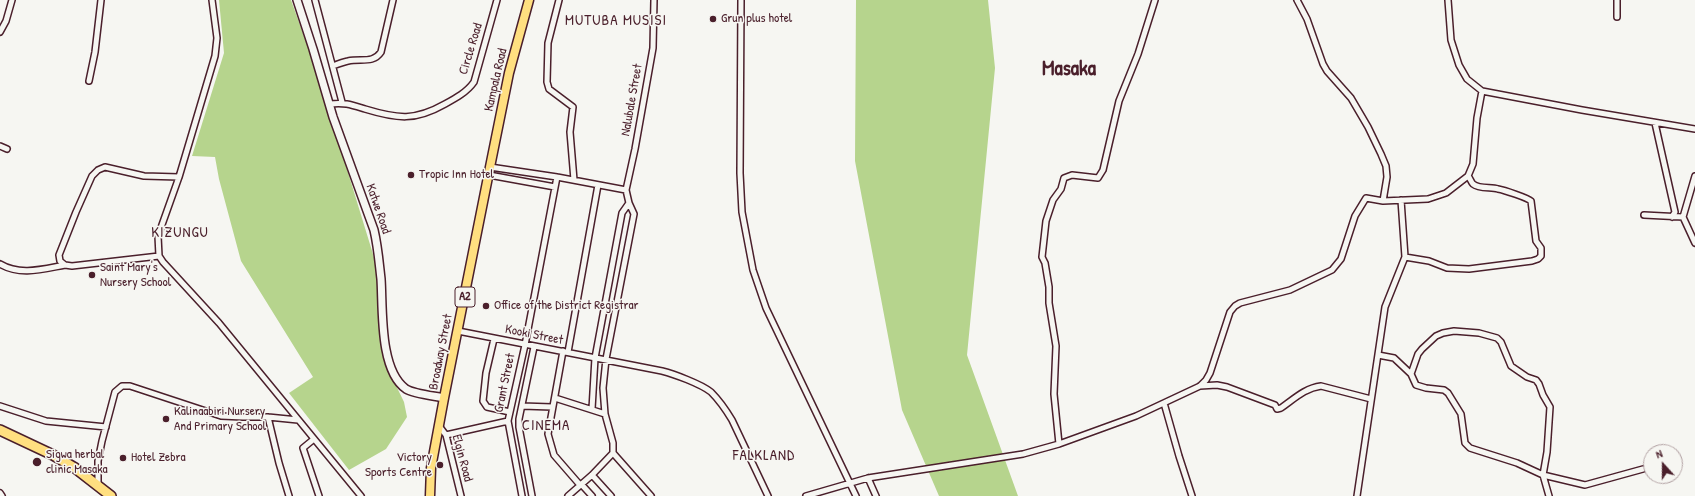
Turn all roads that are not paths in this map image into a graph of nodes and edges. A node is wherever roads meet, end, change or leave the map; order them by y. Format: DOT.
graph roads {
  1 [pos="12,0"];
  2 [pos="101,0"];
  3 [pos="212,0"];
  4 [pos="297,0"];
  5 [pos="315,0"];
  6 [pos="393,0"];
  7 [pos="497,0"];
  8 [pos="529,0"];
  9 [pos="560,0"];
  10 [pos="654,0"];
  11 [pos="741,0"];
  12 [pos="1155,0"];
  13 [pos="1298,0"];
  14 [pos="1448,0"];
  15 [pos="1617,0"];
  16 [pos="1617,17"];
  17 [pos="0,32"];
  18 [pos="333,66"];
  19 [pos="89,81"];
  20 [pos="1482,91"];
  21 [pos="342,102"];
  22 [pos="330,104"];
  23 [pos="1655,123"];
  24 [pos="1695,129"];
  25 [pos="0,146"];
  26 [pos="7,149"];
  27 [pos="489,171"];
  28 [pos="1468,176"];
  29 [pos="1695,176"];
  30 [pos="179,177"];
  31 [pos="557,177"];
  32 [pos="574,180"];
  33 [pos="598,185"];
  34 [pos="555,186"];
  35 [pos="626,190"];
  36 [pos="1401,200"];
  37 [pos="1383,201"];
  38 [pos="629,203"];
  39 [pos="1644,215"];
  40 [pos="1672,217"];
  41 [pos="1683,217"];
  42 [pos="1695,243"];
  43 [pos="159,256"];
  44 [pos="1405,257"];
  45 [pos="0,264"];
  46 [pos="65,265"];
  47 [pos="458,331"];
  48 [pos="494,338"];
  49 [pos="525,345"];
  50 [pos="534,347"];
  51 [pos="565,352"];
  52 [pos="1378,355"];
  53 [pos="595,358"];
  54 [pos="606,359"];
  55 [pos="1411,374"];
  56 [pos="1200,386"];
  57 [pos="444,398"];
  58 [pos="554,398"];
  59 [pos="1371,399"];
  60 [pos="1164,402"];
  61 [pos="0,406"];
  62 [pos="522,406"];
  63 [pos="552,407"];
  64 [pos="592,409"];
  65 [pos="510,412"];
  66 [pos="605,414"];
  67 [pos="268,417"];
  68 [pos="298,420"];
  69 [pos="508,421"];
  70 [pos="106,426"];
  71 [pos="439,426"];
  72 [pos="519,427"];
  73 [pos="508,428"];
  74 [pos="0,430"];
  75 [pos="446,435"];
  76 [pos="314,439"];
  77 [pos="1059,444"];
  78 [pos="613,454"];
  79 [pos="1643,469"];
  80 [pos="592,475"];
  81 [pos="1544,475"];
  82 [pos="868,478"];
  83 [pos="850,483"];
  84 [pos="581,485"];
  85 [pos="98,486"];
  86 [pos="0,493"];
  87 [pos="2,496"];
  88 [pos="111,496"];
  89 [pos="289,496"];
  90 [pos="319,496"];
  91 [pos="361,496"];
  92 [pos="430,496"];
  93 [pos="461,496"];
  94 [pos="522,496"];
  95 [pos="532,496"];
  96 [pos="568,496"];
  97 [pos="592,496"];
  98 [pos="611,496"];
  99 [pos="651,496"];
  100 [pos="768,496"];
  101 [pos="806,496"];
  102 [pos="856,496"];
  103 [pos="876,496"];
  104 [pos="1192,496"];
  105 [pos="1357,496"];
  106 [pos="1549,496"];
  1 -- 17 [label="street"];
  2 -- 19 [label="street"];
  3 -- 30 [label="street"];
  4 -- 22 [label="street, Katwe Road"];
  5 -- 18 [label="street"];
  6 -- 18 [label="street"];
  7 -- 21 [label="street, Circle Road"];
  8 -- 27 [label="main road, Kampala Road / A2"];
  9 -- 32 [label="street"];
  10 -- 35 [label="street, Nalubale Street"];
  11 -- 83 [label="street"];
  12 -- 77 [label="street"];
  13 -- 37 [label="street"];
  14 -- 20 [label="street"];
  15 -- 16 [label="street"];
  18 -- 21 [label="street"];
  20 -- 23 [label="street"];
  20 -- 28 [label="street"];
  21 -- 22 [label="street, Circle Road"];
  22 -- 57 [label="street, Katwe Road"];
  23 -- 24 [label="street"];
  23 -- 40 [label="street"];
  25 -- 26 [label="street"];
  27 -- 31 [label="street"];
  27 -- 34 [label="street"];
  27 -- 47 [label="main road, Broadway Street / A2"];
  28 -- 36 [label="street"];
  28 -- 44 [label="street"];
  29 -- 41 [label="street"];
  30 -- 43 [label="street"];
  30 -- 46 [label="street"];
  31 -- 32 [label="street"];
  31 -- 34 [label="street, Grant Street"];
  32 -- 33 [label="street"];
  33 -- 35 [label="street"];
  33 -- 51 [label="street"];
  34 -- 49 [label="street, Grant Street"];
  35 -- 38 [label="street, Nalubale Street"];
  36 -- 37 [label="street"];
  36 -- 44 [label="street"];
  37 -- 56 [label="street"];
  38 -- 53 [label="street"];
  38 -- 54 [label="street, Nalubale Street"];
  39 -- 40 [label="street"];
  40 -- 41 [label="street"];
  41 -- 42 [label="street"];
  43 -- 46 [label="street"];
  43 -- 68 [label="street"];
  44 -- 52 [label="street"];
  45 -- 46 [label="street"];
  47 -- 48 [label="street, Kooki Street"];
  47 -- 57 [label="main road, Broadway Street / A2"];
  48 -- 49 [label="street, Kooki Street"];
  48 -- 65 [label="street"];
  49 -- 50 [label="street, Kooki Street"];
  49 -- 65 [label="street, Grant Street"];
  50 -- 51 [label="street, Kooki Street"];
  50 -- 62 [label="street, Grant Street"];
  51 -- 53 [label="street, Kooki Street"];
  51 -- 58 [label="street"];
  52 -- 55 [label="street"];
  52 -- 59 [label="street"];
  53 -- 54 [label="street, Kooki Street"];
  53 -- 64 [label="street"];
  54 -- 66 [label="street, Nalubale Street"];
  54 -- 100 [label="street, Kooki Street"];
  55 -- 81 [label="street"];
  55 -- 81 [label="street"];
  56 -- 59 [label="street"];
  56 -- 60 [label="street"];
  57 -- 71 [label="main road, Broadway Street / A2"];
  58 -- 63 [label="street"];
  58 -- 64 [label="street"];
  59 -- 105 [label="street"];
  60 -- 77 [label="street"];
  60 -- 104 [label="street"];
  61 -- 70 [label="street"];
  62 -- 63 [label="street"];
  62 -- 72 [label="street, Grant Street"];
  63 -- 84 [label="street"];
  64 -- 66 [label="street"];
  65 -- 69 [label="street, Grant Street"];
  66 -- 78 [label="street, Nalubale Street"];
  67 -- 68 [label="street"];
  67 -- 70 [label="street"];
  67 -- 89 [label="street"];
  68 -- 76 [label="street"];
  69 -- 73 [label="street, Grant Street"];
  69 -- 75 [label="street"];
  70 -- 85 [label="street"];
  71 -- 75 [label="street, Elgin Road"];
  71 -- 92 [label="main road, Broadway Street / A2"];
  72 -- 73 [label="street"];
  72 -- 95 [label="street, Grant Street"];
  73 -- 94 [label="street, Grant Street"];
  74 -- 85 [label="highway"];
  75 -- 93 [label="street, Elgin Road"];
  76 -- 90 [label="street"];
  76 -- 91 [label="street"];
  77 -- 82 [label="street"];
  78 -- 80 [label="street"];
  78 -- 99 [label="street"];
  79 -- 81 [label="street"];
  80 -- 84 [label="street"];
  80 -- 98 [label="street"];
  81 -- 106 [label="street"];
  82 -- 83 [label="street"];
  82 -- 103 [label="street"];
  83 -- 101 [label="street"];
  83 -- 102 [label="street"];
  84 -- 96 [label="street"];
  84 -- 97 [label="street"];
  85 -- 88 [label="highway"];
  86 -- 87 [label="street"];
}
